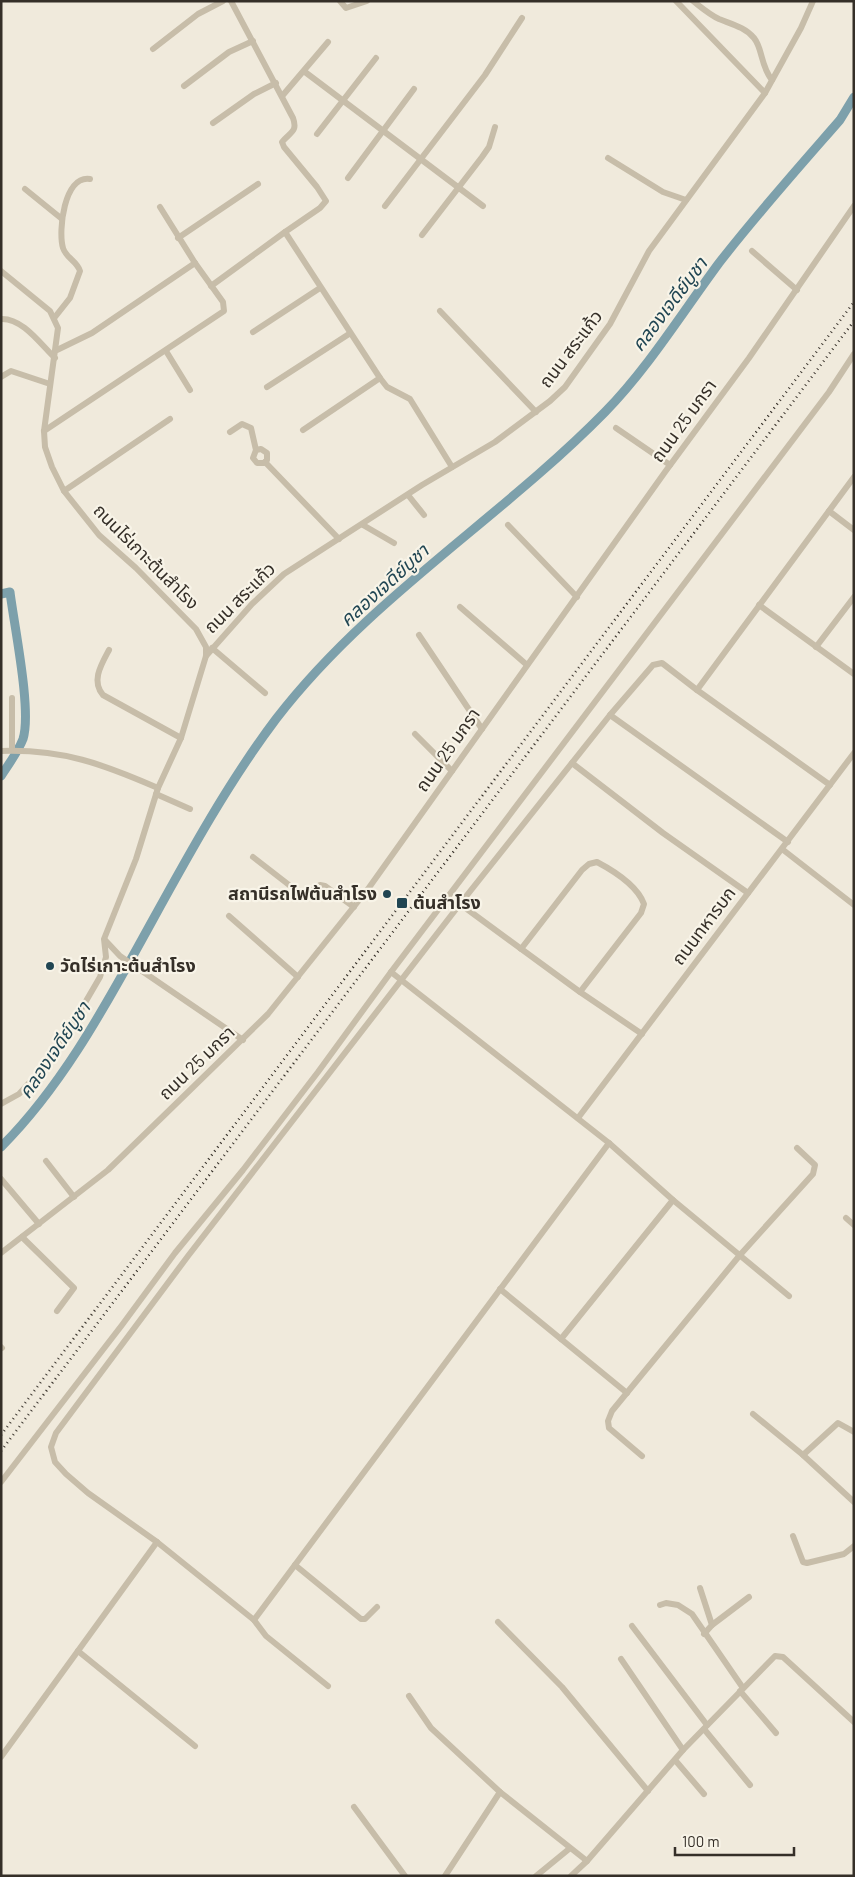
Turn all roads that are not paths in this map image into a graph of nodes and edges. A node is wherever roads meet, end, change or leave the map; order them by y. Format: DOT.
graph roads {
  1 [pos="223,1"];
  2 [pos="231,1"];
  3 [pos="340,1"];
  4 [pos="367,1"];
  5 [pos="676,1"];
  6 [pos="693,1"];
  7 [pos="813,1"];
  8 [pos="522,18"];
  9 [pos="253,41"];
  10 [pos="328,42"];
  11 [pos="153,49"];
  12 [pos="376,58"];
  13 [pos="305,72"];
  14 [pos="772,80"];
  15 [pos="276,83"];
  16 [pos="184,86"];
  17 [pos="414,89"];
  18 [pos="765,93"];
  19 [pos="283,96"];
  20 [pos="343,100"];
  21 [pos="213,124"];
  22 [pos="495,127"];
  23 [pos="383,130"];
  24 [pos="317,134"];
  25 [pos="421,158"];
  26 [pos="608,158"];
  27 [pos="90,178"];
  28 [pos="348,178"];
  29 [pos="258,184"];
  30 [pos="459,187"];
  31 [pos="25,189"];
  32 [pos="686,200"];
  33 [pos="385,206"];
  34 [pos="483,206"];
  35 [pos="854,206"];
  36 [pos="160,207"];
  37 [pos="62,219"];
  38 [pos="285,232"];
  39 [pos="422,235"];
  40 [pos="178,238"];
  41 [pos="752,251"];
  42 [pos="195,263"];
  43 [pos="1,271"];
  44 [pos="211,286"];
  45 [pos="320,288"];
  46 [pos="797,290"];
  47 [pos="440,311"];
  48 [pos="56,317"];
  49 [pos="1,319"];
  50 [pos="253,332"];
  51 [pos="349,334"];
  52 [pos="56,350"];
  53 [pos="166,351"];
  54 [pos="854,354"];
  55 [pos="55,358"];
  56 [pos="1,377"];
  57 [pos="380,378"];
  58 [pos="50,384"];
  59 [pos="267,387"];
  60 [pos="190,390"];
  61 [pos="536,412"];
  62 [pos="170,419"];
  63 [pos="616,428"];
  64 [pos="304,430"];
  65 [pos="44,431"];
  66 [pos="230,432"];
  67 [pos="256,450"];
  68 [pos="265,462"];
  69 [pos="670,465"];
  70 [pos="452,467"];
  71 [pos="854,477"];
  72 [pos="64,491"];
  73 [pos="408,495"];
  74 [pos="829,511"];
  75 [pos="424,515"];
  76 [pos="363,525"];
  77 [pos="508,525"];
  78 [pos="854,530"];
  79 [pos="340,539"];
  80 [pos="394,543"];
  81 [pos="577,596"];
  82 [pos="854,597"];
  83 [pos="759,606"];
  84 [pos="460,608"];
  85 [pos="419,635"];
  86 [pos="816,647"];
  87 [pos="212,648"];
  88 [pos="109,650"];
  89 [pos="206,656"];
  90 [pos="527,665"];
  91 [pos="854,674"];
  92 [pos="697,690"];
  93 [pos="264,693"];
  94 [pos="12,698"];
  95 [pos="610,715"];
  96 [pos="482,729"];
  97 [pos="415,734"];
  98 [pos="181,738"];
  99 [pos="13,750"];
  100 [pos="1,751"];
  101 [pos="854,753"];
  102 [pos="572,763"];
  103 [pos="452,771"];
  104 [pos="830,785"];
  105 [pos="157,791"];
  106 [pos="190,809"];
  107 [pos="788,842"];
  108 [pos="782,849"];
  109 [pos="253,857"];
  110 [pos="748,893"];
  111 [pos="460,904"];
  112 [pos="854,905"];
  113 [pos="354,906"];
  114 [pos="229,916"];
  115 [pos="104,939"];
  116 [pos="521,949"];
  117 [pos="391,972"];
  118 [pos="298,977"];
  119 [pos="401,981"];
  120 [pos="580,992"];
  121 [pos="642,1034"];
  122 [pos="243,1040"];
  123 [pos="1,1104"];
  124 [pos="578,1118"];
  125 [pos="609,1142"];
  126 [pos="797,1148"];
  127 [pos="46,1161"];
  128 [pos="1,1179"];
  129 [pos="74,1197"];
  130 [pos="673,1200"];
  131 [pos="846,1218"];
  132 [pos="38,1224"];
  133 [pos="854,1225"];
  134 [pos="22,1237"];
  135 [pos="1,1253"];
  136 [pos="740,1255"];
  137 [pos="500,1289"];
  138 [pos="789,1296"];
  139 [pos="56,1311"];
  140 [pos="561,1339"];
  141 [pos="627,1393"];
  142 [pos="753,1414"];
  143 [pos="854,1432"];
  144 [pos="803,1455"];
  145 [pos="642,1456"];
  146 [pos="1,1482"];
  147 [pos="854,1502"];
  148 [pos="793,1536"];
  149 [pos="157,1542"];
  150 [pos="854,1546"];
  151 [pos="295,1566"];
  152 [pos="700,1588"];
  153 [pos="749,1597"];
  154 [pos="660,1605"];
  155 [pos="376,1607"];
  156 [pos="254,1620"];
  157 [pos="498,1622"];
  158 [pos="712,1625"];
  159 [pos="632,1626"];
  160 [pos="704,1634"];
  161 [pos="78,1651"];
  162 [pos="621,1659"];
  163 [pos="328,1686"];
  164 [pos="742,1689"];
  165 [pos="410,1696"];
  166 [pos="854,1722"];
  167 [pos="706,1727"];
  168 [pos="776,1733"];
  169 [pos="195,1746"];
  170 [pos="683,1750"];
  171 [pos="1,1757"];
  172 [pos="675,1760"];
  173 [pos="750,1784"];
  174 [pos="648,1791"];
  175 [pos="500,1792"];
  176 [pos="704,1794"];
  177 [pos="354,1807"];
  178 [pos="569,1849"];
  179 [pos="587,1861"];
  180 [pos="405,1876"];
  181 [pos="445,1876"];
  182 [pos="536,1876"];
  183 [pos="571,1876"];
  1 -- 11 [label="street"];
  2 -- 9 [label="street"];
  3 -- 4 [label="street"];
  5 -- 18 [label="street"];
  6 -- 14 [label="street"];
  7 -- 14 [label="street, ถนน สระแก้ว"];
  8 -- 25 [label="street"];
  9 -- 15 [label="street"];
  9 -- 16 [label="street"];
  10 -- 13 [label="street"];
  12 -- 20 [label="street"];
  13 -- 19 [label="street"];
  13 -- 20 [label="street"];
  14 -- 18 [label="street, ถนน สระแก้ว"];
  15 -- 19 [label="street"];
  15 -- 21 [label="street"];
  17 -- 23 [label="street"];
  18 -- 32 [label="street, ถนน สระแก้ว"];
  19 -- 38 [label="street"];
  20 -- 23 [label="street"];
  20 -- 24 [label="street"];
  22 -- 30 [label="street"];
  23 -- 25 [label="street"];
  23 -- 28 [label="street"];
  25 -- 30 [label="street"];
  25 -- 33 [label="street"];
  26 -- 32 [label="street"];
  27 -- 37 [label="street"];
  29 -- 40 [label="street"];
  30 -- 34 [label="street"];
  30 -- 39 [label="street"];
  31 -- 37 [label="street"];
  32 -- 61 [label="street, ถนน สระแก้ว"];
  35 -- 46 [label="street, ถนน 25 มกรา"];
  36 -- 40 [label="street"];
  37 -- 48 [label="street"];
  38 -- 44 [label="street"];
  38 -- 45 [label="street"];
  40 -- 42 [label="street"];
  41 -- 46 [label="street"];
  42 -- 44 [label="street"];
  42 -- 52 [label="street"];
  43 -- 48 [label="street"];
  44 -- 53 [label="street"];
  45 -- 50 [label="street"];
  45 -- 51 [label="street"];
  46 -- 69 [label="street, ถนน 25 มกรา"];
  47 -- 61 [label="street"];
  48 -- 52 [label="street, ถนนไร่เกาะต้นสำโรง"];
  49 -- 55 [label="street"];
  51 -- 57 [label="street"];
  51 -- 59 [label="street"];
  52 -- 55 [label="street, ถนนไร่เกาะต้นสำโรง"];
  53 -- 60 [label="street"];
  53 -- 65 [label="street"];
  54 -- 117 [label="street"];
  55 -- 58 [label="street, ถนนไร่เกาะต้นสำโรง"];
  56 -- 58 [label="street"];
  57 -- 64 [label="street"];
  57 -- 70 [label="street"];
  58 -- 65 [label="street, ถนนไร่เกาะต้นสำโรง"];
  61 -- 70 [label="street, ถนน สระแก้ว"];
  62 -- 72 [label="street"];
  63 -- 69 [label="street"];
  65 -- 72 [label="street, ถนนไร่เกาะต้นสำโรง"];
  66 -- 67 [label="street"];
  67 -- 68 [label="street"];
  67 -- 68 [label="street"];
  68 -- 79 [label="street"];
  69 -- 81 [label="street, ถนน 25 มกรา"];
  70 -- 73 [label="street, ถนน สระแก้ว"];
  71 -- 74 [label="street"];
  72 -- 89 [label="street, ถนนไร่เกาะต้นสำโรง"];
  73 -- 75 [label="street"];
  73 -- 76 [label="street, ถนน สระแก้ว"];
  74 -- 78 [label="street"];
  74 -- 83 [label="street"];
  76 -- 79 [label="street, ถนน สระแก้ว"];
  76 -- 80 [label="street"];
  77 -- 81 [label="street"];
  79 -- 87 [label="street, ถนน สระแก้ว"];
  81 -- 90 [label="street, ถนน 25 มกรา"];
  82 -- 86 [label="street"];
  83 -- 86 [label="street"];
  83 -- 92 [label="street"];
  84 -- 90 [label="street"];
  85 -- 96 [label="street"];
  86 -- 91 [label="street"];
  87 -- 89 [label="street, ถนน สระแก้ว"];
  87 -- 93 [label="street"];
  88 -- 98 [label="street"];
  89 -- 98 [label="street, ถนน สระแก้ว"];
  90 -- 96 [label="street, ถนน 25 มกรา"];
  92 -- 95 [label="street"];
  92 -- 104 [label="street"];
  94 -- 99 [label="street"];
  95 -- 102 [label="street"];
  95 -- 107 [label="street"];
  96 -- 103 [label="street, ถนน 25 มกรา"];
  97 -- 103 [label="street"];
  98 -- 105 [label="street, ถนน สระแก้ว"];
  99 -- 100 [label="street"];
  99 -- 105 [label="street"];
  101 -- 104 [label="street, ถนนทหารบก"];
  102 -- 110 [label="street"];
  102 -- 111 [label="street"];
  103 -- 113 [label="street, ถนน 25 มกรา"];
  104 -- 107 [label="street, ถนนทหารบก"];
  105 -- 106 [label="street"];
  105 -- 115 [label="street, ถนน สระแก้ว"];
  107 -- 108 [label="street, ถนนทหารบก"];
  108 -- 110 [label="street, ถนนทหารบก"];
  108 -- 112 [label="street"];
  109 -- 113 [label="street"];
  110 -- 121 [label="street, ถนนทหารบก"];
  111 -- 116 [label="street"];
  111 -- 119 [label="street"];
  113 -- 118 [label="street, ถนน 25 มกรา"];
  114 -- 118 [label="street"];
  115 -- 122 [label="street"];
  115 -- 123 [label="street"];
  116 -- 120 [label="street"];
  116 -- 120 [label="street"];
  117 -- 119 [label="street"];
  117 -- 146 [label="street"];
  118 -- 122 [label="street, ถนน 25 มกรา"];
  119 -- 124 [label="street"];
  119 -- 149 [label="street"];
  120 -- 121 [label="street"];
  121 -- 124 [label="street, ถนนทหารบก"];
  122 -- 129 [label="street, ถนน 25 มกรา"];
  124 -- 125 [label="street"];
  125 -- 130 [label="street"];
  125 -- 137 [label="street"];
  126 -- 136 [label="street"];
  127 -- 129 [label="street"];
  128 -- 132 [label="street"];
  129 -- 132 [label="street, ถนน 25 มกรา"];
  130 -- 136 [label="street"];
  130 -- 140 [label="street"];
  131 -- 133 [label="street"];
  132 -- 134 [label="street, ถนน 25 มกรา"];
  134 -- 135 [label="street, ถนน 25 มกรา"];
  134 -- 139 [label="street"];
  136 -- 138 [label="street"];
  136 -- 141 [label="street"];
  137 -- 140 [label="street"];
  137 -- 151 [label="street"];
  140 -- 141 [label="street"];
  141 -- 145 [label="street"];
  142 -- 144 [label="street"];
  143 -- 144 [label="street"];
  144 -- 147 [label="street"];
  148 -- 150 [label="street"];
  149 -- 156 [label="street"];
  149 -- 161 [label="street"];
  151 -- 155 [label="street"];
  151 -- 156 [label="street"];
  152 -- 158 [label="street"];
  153 -- 158 [label="street"];
  154 -- 160 [label="street"];
  156 -- 163 [label="street"];
  157 -- 174 [label="street"];
  158 -- 160 [label="street"];
  159 -- 167 [label="street"];
  160 -- 164 [label="street"];
  161 -- 169 [label="street"];
  161 -- 171 [label="street"];
  162 -- 170 [label="street"];
  164 -- 166 [label="street"];
  164 -- 167 [label="street"];
  164 -- 168 [label="street"];
  165 -- 175 [label="street"];
  167 -- 170 [label="street"];
  167 -- 173 [label="street"];
  170 -- 172 [label="street"];
  172 -- 174 [label="street"];
  172 -- 176 [label="street"];
  174 -- 179 [label="street"];
  175 -- 178 [label="street"];
  175 -- 181 [label="street"];
  177 -- 180 [label="street"];
  178 -- 179 [label="street"];
  178 -- 182 [label="street"];
  179 -- 183 [label="street"];
}
